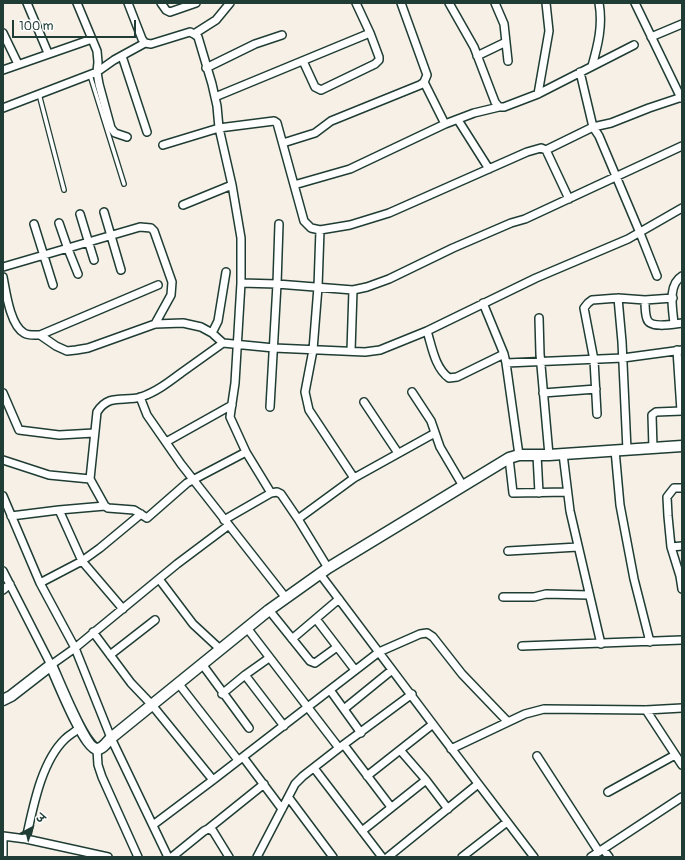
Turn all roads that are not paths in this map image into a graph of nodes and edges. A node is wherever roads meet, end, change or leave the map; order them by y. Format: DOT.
graph roads {
  1 [pos="27,3"];
  2 [pos="77,3"];
  3 [pos="128,3"];
  4 [pos="161,3"];
  5 [pos="196,3"];
  6 [pos="230,3"];
  7 [pos="356,3"];
  8 [pos="401,3"];
  9 [pos="449,3"];
  10 [pos="495,3"];
  11 [pos="546,3"];
  12 [pos="600,3"];
  13 [pos="635,3"];
  14 [pos="682,24"];
  15 [pos="3,33"];
  16 [pos="370,33"];
  17 [pos="194,34"];
  18 [pos="282,35"];
  19 [pos="651,37"];
  20 [pos="92,39"];
  21 [pos="506,42"];
  22 [pos="146,43"];
  23 [pos="634,45"];
  24 [pos="48,53"];
  25 [pos="122,56"];
  26 [pos="477,56"];
  27 [pos="303,61"];
  28 [pos="508,61"];
  29 [pos="18,64"];
  30 [pos="592,66"];
  31 [pos="206,68"];
  32 [pos="3,70"];
  33 [pos="580,72"];
  34 [pos="94,74"];
  35 [pos="424,82"];
  36 [pos="39,94"];
  37 [pos="538,94"];
  38 [pos="215,97"];
  39 [pos="682,97"];
  40 [pos="499,106"];
  41 [pos="3,108"];
  42 [pos="458,120"];
  43 [pos="445,124"];
  44 [pos="594,127"];
  45 [pos="219,128"];
  46 [pos="147,132"];
  47 [pos="127,137"];
  48 [pos="283,143"];
  49 [pos="163,145"];
  50 [pos="682,146"];
  51 [pos="546,150"];
  52 [pos="489,169"];
  53 [pos="616,177"];
  54 [pos="124,184"];
  55 [pos="232,185"];
  56 [pos="294,186"];
  57 [pos="64,190"];
  58 [pos="569,199"];
  59 [pos="183,205"];
  60 [pos="682,208"];
  61 [pos="104,212"];
  62 [pos="80,214"];
  63 [pos="59,223"];
  64 [pos="34,224"];
  65 [pos="279,224"];
  66 [pos="320,230"];
  67 [pos="640,233"];
  68 [pos="111,236"];
  69 [pos="89,243"];
  70 [pos="68,249"];
  71 [pos="43,256"];
  72 [pos="94,260"];
  73 [pos="3,267"];
  74 [pos="121,270"];
  75 [pos="226,272"];
  76 [pos="78,274"];
  77 [pos="657,276"];
  78 [pos="682,276"];
  79 [pos="3,277"];
  80 [pos="241,284"];
  81 [pos="277,284"];
  82 [pos="158,285"];
  83 [pos="53,286"];
  84 [pos="318,287"];
  85 [pos="353,290"];
  86 [pos="618,298"];
  87 [pos="673,298"];
  88 [pos="645,300"];
  89 [pos="483,303"];
  90 [pos="539,318"];
  91 [pos="682,323"];
  92 [pos="154,324"];
  93 [pos="674,324"];
  94 [pos="426,331"];
  95 [pos="212,333"];
  96 [pos="40,335"];
  97 [pos="224,343"];
  98 [pos="237,345"];
  99 [pos="274,348"];
  100 [pos="313,350"];
  101 [pos="680,350"];
  102 [pos="351,351"];
  103 [pos="504,354"];
  104 [pos="623,358"];
  105 [pos="594,360"];
  106 [pos="506,363"];
  107 [pos="541,363"];
  108 [pos="596,389"];
  109 [pos="412,392"];
  110 [pos="3,393"];
  111 [pos="543,393"];
  112 [pos="140,397"];
  113 [pos="364,402"];
  114 [pos="232,405"];
  115 [pos="270,406"];
  116 [pos="681,411"];
  117 [pos="597,414"];
  118 [pos="94,433"];
  119 [pos="435,433"];
  120 [pos="166,442"];
  121 [pos="682,446"];
  122 [pos="653,448"];
  123 [pos="615,450"];
  124 [pos="627,450"];
  125 [pos="246,452"];
  126 [pos="398,453"];
  127 [pos="563,454"];
  128 [pos="537,455"];
  129 [pos="549,455"];
  130 [pos="514,456"];
  131 [pos="3,460"];
  132 [pos="354,478"];
  133 [pos="90,479"];
  134 [pos="193,479"];
  135 [pos="463,486"];
  136 [pos="682,488"];
  137 [pos="567,492"];
  138 [pos="270,493"];
  139 [pos="539,493"];
  140 [pos="3,496"];
  141 [pos="105,506"];
  142 [pos="59,510"];
  143 [pos="141,514"];
  144 [pos="12,516"];
  145 [pos="298,519"];
  146 [pos="227,523"];
  147 [pos="682,546"];
  148 [pos="671,547"];
  149 [pos="578,548"];
  150 [pos="508,551"];
  151 [pos="82,561"];
  152 [pos="328,568"];
  153 [pos="3,571"];
  154 [pos="320,574"];
  155 [pos="159,579"];
  156 [pos="681,581"];
  157 [pos="40,583"];
  158 [pos="10,584"];
  159 [pos="682,589"];
  160 [pos="3,590"];
  161 [pos="590,595"];
  162 [pos="503,597"];
  163 [pos="286,598"];
  164 [pos="339,599"];
  165 [pos="123,609"];
  166 [pos="269,610"];
  167 [pos="316,619"];
  168 [pos="155,620"];
  169 [pos="247,628"];
  170 [pos="93,632"];
  171 [pos="292,639"];
  172 [pos="682,640"];
  173 [pos="650,642"];
  174 [pos="600,644"];
  175 [pos="522,646"];
  176 [pos="337,647"];
  177 [pos="75,648"];
  178 [pos="220,650"];
  179 [pos="379,652"];
  180 [pos="110,655"];
  181 [pos="269,658"];
  182 [pos="202,664"];
  183 [pos="51,665"];
  184 [pos="355,670"];
  185 [pos="392,670"];
  186 [pos="245,675"];
  187 [pos="178,683"];
  188 [pos="330,690"];
  189 [pos="222,694"];
  190 [pos="412,694"];
  191 [pos="3,700"];
  192 [pos="152,705"];
  193 [pos="308,708"];
  194 [pos="682,708"];
  195 [pos="344,709"];
  196 [pos="646,710"];
  197 [pos="508,722"];
  198 [pos="433,724"];
  199 [pos="284,726"];
  200 [pos="80,728"];
  201 [pos="249,728"];
  202 [pos="361,733"];
  203 [pos="111,738"];
  204 [pos="342,746"];
  205 [pos="97,749"];
  206 [pos="451,749"];
  207 [pos="400,750"];
  208 [pos="676,755"];
  209 [pos="537,756"];
  210 [pos="241,759"];
  211 [pos="682,765"];
  212 [pos="314,768"];
  213 [pos="367,776"];
  214 [pos="213,780"];
  215 [pos="426,780"];
  216 [pos="264,784"];
  217 [pos="478,784"];
  218 [pos="608,792"];
  219 [pos="289,798"];
  220 [pos="681,799"];
  221 [pos="391,807"];
  222 [pos="282,809"];
  223 [pos="448,809"];
  224 [pos="507,822"];
  225 [pos="153,825"];
  226 [pos="208,829"];
  227 [pos="362,831"];
  228 [pos="3,836"];
  229 [pos="26,839"];
  230 [pos="3,840"];
  231 [pos="601,850"];
  232 [pos="3,855"];
  233 [pos="464,856"];
  234 [pos="108,857"];
  235 [pos="138,857"];
  236 [pos="168,857"];
  237 [pos="172,857"];
  238 [pos="230,857"];
  239 [pos="257,857"];
  240 [pos="333,857"];
  241 [pos="382,857"];
  242 [pos="388,857"];
  243 [pos="534,857"];
  244 [pos="591,857"];
  245 [pos="609,857"];
  1 -- 24 [label="street"];
  2 -- 20 [label="street"];
  3 -- 22 [label="street"];
  4 -- 5 [label="street"];
  6 -- 17 [label="street"];
  7 -- 16 [label="street"];
  8 -- 35 [label="street"];
  9 -- 26 [label="street"];
  10 -- 21 [label="street"];
  11 -- 37 [label="street"];
  12 -- 30 [label="street"];
  13 -- 19 [label="street"];
  14 -- 19 [label="street"];
  15 -- 29 [label="street"];
  16 -- 27 [label="street"];
  16 -- 27 [label="street"];
  17 -- 22 [label="street"];
  17 -- 31 [label="street"];
  18 -- 31 [label="street"];
  19 -- 39 [label="street"];
  20 -- 24 [label="street"];
  20 -- 34 [label="street"];
  21 -- 26 [label="street"];
  21 -- 28 [label="street"];
  22 -- 25 [label="street"];
  23 -- 30 [label="street"];
  24 -- 29 [label="street"];
  25 -- 34 [label="street"];
  25 -- 46 [label="street"];
  26 -- 40 [label="street"];
  27 -- 38 [label="street"];
  29 -- 32 [label="street"];
  30 -- 33 [label="street"];
  31 -- 38 [label="street"];
  33 -- 37 [label="street"];
  33 -- 44 [label="street"];
  34 -- 36 [label="street"];
  34 -- 47 [label="street"];
  34 -- 54 [label="lane"];
  35 -- 43 [label="street"];
  35 -- 48 [label="street"];
  36 -- 41 [label="street"];
  36 -- 57 [label="lane"];
  37 -- 40 [label="street"];
  38 -- 45 [label="street"];
  39 -- 44 [label="street"];
  40 -- 42 [label="street"];
  42 -- 43 [label="street"];
  42 -- 52 [label="street"];
  43 -- 56 [label="street"];
  44 -- 51 [label="street"];
  44 -- 53 [label="street"];
  45 -- 48 [label="street"];
  45 -- 49 [label="street"];
  45 -- 55 [label="street"];
  48 -- 56 [label="street"];
  50 -- 53 [label="street"];
  51 -- 52 [label="street"];
  51 -- 58 [label="street"];
  52 -- 66 [label="street"];
  53 -- 58 [label="street"];
  53 -- 67 [label="street"];
  55 -- 59 [label="street"];
  55 -- 80 [label="street"];
  56 -- 66 [label="street"];
  58 -- 85 [label="street"];
  60 -- 67 [label="street"];
  61 -- 68 [label="street"];
  62 -- 69 [label="street"];
  63 -- 70 [label="street"];
  64 -- 71 [label="street"];
  65 -- 81 [label="street"];
  66 -- 84 [label="street"];
  67 -- 77 [label="street"];
  67 -- 89 [label="street"];
  68 -- 69 [label="street"];
  68 -- 74 [label="street"];
  68 -- 92 [label="street"];
  69 -- 70 [label="street"];
  69 -- 72 [label="street"];
  70 -- 71 [label="street"];
  70 -- 76 [label="street"];
  71 -- 73 [label="street"];
  71 -- 83 [label="street"];
  75 -- 95 [label="street"];
  78 -- 87 [label="street"];
  79 -- 96 [label="street"];
  80 -- 81 [label="street"];
  80 -- 98 [label="street"];
  81 -- 84 [label="street"];
  81 -- 99 [label="street"];
  82 -- 96 [label="street"];
  84 -- 85 [label="street"];
  84 -- 100 [label="street"];
  85 -- 102 [label="street"];
  86 -- 88 [label="street"];
  86 -- 104 [label="street"];
  86 -- 105 [label="street"];
  87 -- 88 [label="street"];
  87 -- 93 [label="street"];
  88 -- 93 [label="street"];
  89 -- 94 [label="street"];
  89 -- 103 [label="street"];
  90 -- 107 [label="street"];
  91 -- 93 [label="street"];
  92 -- 95 [label="street"];
  92 -- 96 [label="street"];
  94 -- 102 [label="street"];
  94 -- 103 [label="street"];
  95 -- 97 [label="street"];
  97 -- 98 [label="street"];
  97 -- 112 [label="street"];
  98 -- 99 [label="street"];
  98 -- 114 [label="street"];
  99 -- 100 [label="street"];
  99 -- 115 [label="street"];
  100 -- 102 [label="street"];
  100 -- 132 [label="street"];
  101 -- 104 [label="street"];
  101 -- 116 [label="street"];
  103 -- 106 [label="street"];
  104 -- 105 [label="street"];
  104 -- 124 [label="street"];
  105 -- 107 [label="street"];
  105 -- 108 [label="street"];
  106 -- 107 [label="street"];
  106 -- 130 [label="street"];
  107 -- 111 [label="street"];
  108 -- 111 [label="street"];
  108 -- 117 [label="street"];
  109 -- 119 [label="street"];
  110 -- 118 [label="street"];
  111 -- 129 [label="street"];
  112 -- 118 [label="street"];
  112 -- 120 [label="street"];
  113 -- 126 [label="street"];
  114 -- 120 [label="street"];
  114 -- 125 [label="street"];
  116 -- 122 [label="street"];
  118 -- 133 [label="street"];
  119 -- 126 [label="street"];
  119 -- 135 [label="street"];
  120 -- 134 [label="street"];
  121 -- 122 [label="street"];
  122 -- 124 [label="street"];
  123 -- 124 [label="street"];
  123 -- 127 [label="street"];
  123 -- 173 [label="street"];
  125 -- 134 [label="street"];
  125 -- 138 [label="street"];
  126 -- 132 [label="street"];
  127 -- 129 [label="street"];
  127 -- 137 [label="street"];
  128 -- 129 [label="street"];
  128 -- 130 [label="street"];
  128 -- 139 [label="street"];
  130 -- 135 [label="street"];
  130 -- 139 [label="street"];
  131 -- 133 [label="street"];
  132 -- 145 [label="street"];
  133 -- 141 [label="street"];
  134 -- 143 [label="street"];
  134 -- 146 [label="street"];
  135 -- 152 [label="street"];
  136 -- 148 [label="street"];
  137 -- 139 [label="street"];
  137 -- 149 [label="street"];
  138 -- 145 [label="street"];
  138 -- 146 [label="street"];
  140 -- 144 [label="street"];
  141 -- 142 [label="street"];
  141 -- 143 [label="street"];
  142 -- 144 [label="street"];
  142 -- 151 [label="street"];
  143 -- 151 [label="street"];
  144 -- 157 [label="street"];
  145 -- 152 [label="street"];
  146 -- 155 [label="street"];
  146 -- 163 [label="street"];
  147 -- 148 [label="street"];
  148 -- 156 [label="street"];
  149 -- 150 [label="street"];
  149 -- 161 [label="street"];
  151 -- 157 [label="street"];
  151 -- 165 [label="street"];
  152 -- 154 [label="street"];
  153 -- 158 [label="street"];
  154 -- 163 [label="street"];
  154 -- 164 [label="street"];
  155 -- 165 [label="street"];
  155 -- 178 [label="street"];
  156 -- 159 [label="street"];
  157 -- 177 [label="street"];
  158 -- 160 [label="street"];
  158 -- 183 [label="street"];
  161 -- 162 [label="street"];
  161 -- 174 [label="street"];
  163 -- 166 [label="street"];
  164 -- 167 [label="street"];
  164 -- 179 [label="street"];
  165 -- 170 [label="street"];
  166 -- 169 [label="street"];
  166 -- 171 [label="street"];
  167 -- 171 [label="street"];
  167 -- 176 [label="street"];
  168 -- 180 [label="street"];
  169 -- 178 [label="street"];
  169 -- 181 [label="street"];
  170 -- 177 [label="street"];
  170 -- 180 [label="street"];
  171 -- 176 [label="street"];
  172 -- 173 [label="street"];
  173 -- 174 [label="street"];
  174 -- 175 [label="street"];
  176 -- 184 [label="street"];
  177 -- 183 [label="street"];
  177 -- 203 [label="street"];
  178 -- 182 [label="street"];
  179 -- 184 [label="street"];
  179 -- 185 [label="street"];
  179 -- 197 [label="street"];
  180 -- 192 [label="street"];
  181 -- 186 [label="street"];
  181 -- 193 [label="street"];
  182 -- 187 [label="street"];
  182 -- 189 [label="street"];
  183 -- 191 [label="street"];
  183 -- 200 [label="street"];
  184 -- 188 [label="street"];
  185 -- 190 [label="street"];
  185 -- 195 [label="street"];
  186 -- 189 [label="street"];
  186 -- 199 [label="street"];
  187 -- 192 [label="street"];
  187 -- 210 [label="street"];
  188 -- 193 [label="street"];
  188 -- 195 [label="street"];
  189 -- 201 [label="street"];
  190 -- 198 [label="street"];
  190 -- 202 [label="street"];
  192 -- 203 [label="street"];
  192 -- 214 [label="street"];
  193 -- 199 [label="street"];
  193 -- 204 [label="street"];
  194 -- 196 [label="street"];
  195 -- 202 [label="street"];
  196 -- 197 [label="street"];
  196 -- 208 [label="street"];
  197 -- 206 [label="street"];
  198 -- 206 [label="street"];
  198 -- 207 [label="street"];
  199 -- 210 [label="street"];
  200 -- 205 [label="street"];
  200 -- 229 [label="street"];
  202 -- 204 [label="street"];
  203 -- 205 [label="street"];
  203 -- 225 [label="street"];
  204 -- 212 [label="street"];
  204 -- 213 [label="street"];
  205 -- 235 [label="street"];
  206 -- 217 [label="street"];
  207 -- 213 [label="street"];
  207 -- 215 [label="street"];
  208 -- 211 [label="street"];
  208 -- 218 [label="street"];
  209 -- 231 [label="street"];
  210 -- 214 [label="street"];
  210 -- 216 [label="street"];
  212 -- 219 [label="street"];
  212 -- 227 [label="street"];
  213 -- 221 [label="street"];
  214 -- 225 [label="street"];
  215 -- 221 [label="street"];
  215 -- 223 [label="street"];
  216 -- 222 [label="street"];
  216 -- 226 [label="street"];
  217 -- 223 [label="street"];
  217 -- 224 [label="street"];
  219 -- 222 [label="street"];
  219 -- 240 [label="street"];
  220 -- 231 [label="street"];
  221 -- 227 [label="street"];
  222 -- 239 [label="street"];
  223 -- 242 [label="street"];
  224 -- 233 [label="street"];
  224 -- 243 [label="street"];
  225 -- 236 [label="street"];
  226 -- 237 [label="street"];
  226 -- 238 [label="street"];
  227 -- 241 [label="street"];
  228 -- 229 [label="street"];
  229 -- 234 [label="street"];
  230 -- 232 [label="street"];
  231 -- 244 [label="street"];
  231 -- 245 [label="street"];
}
